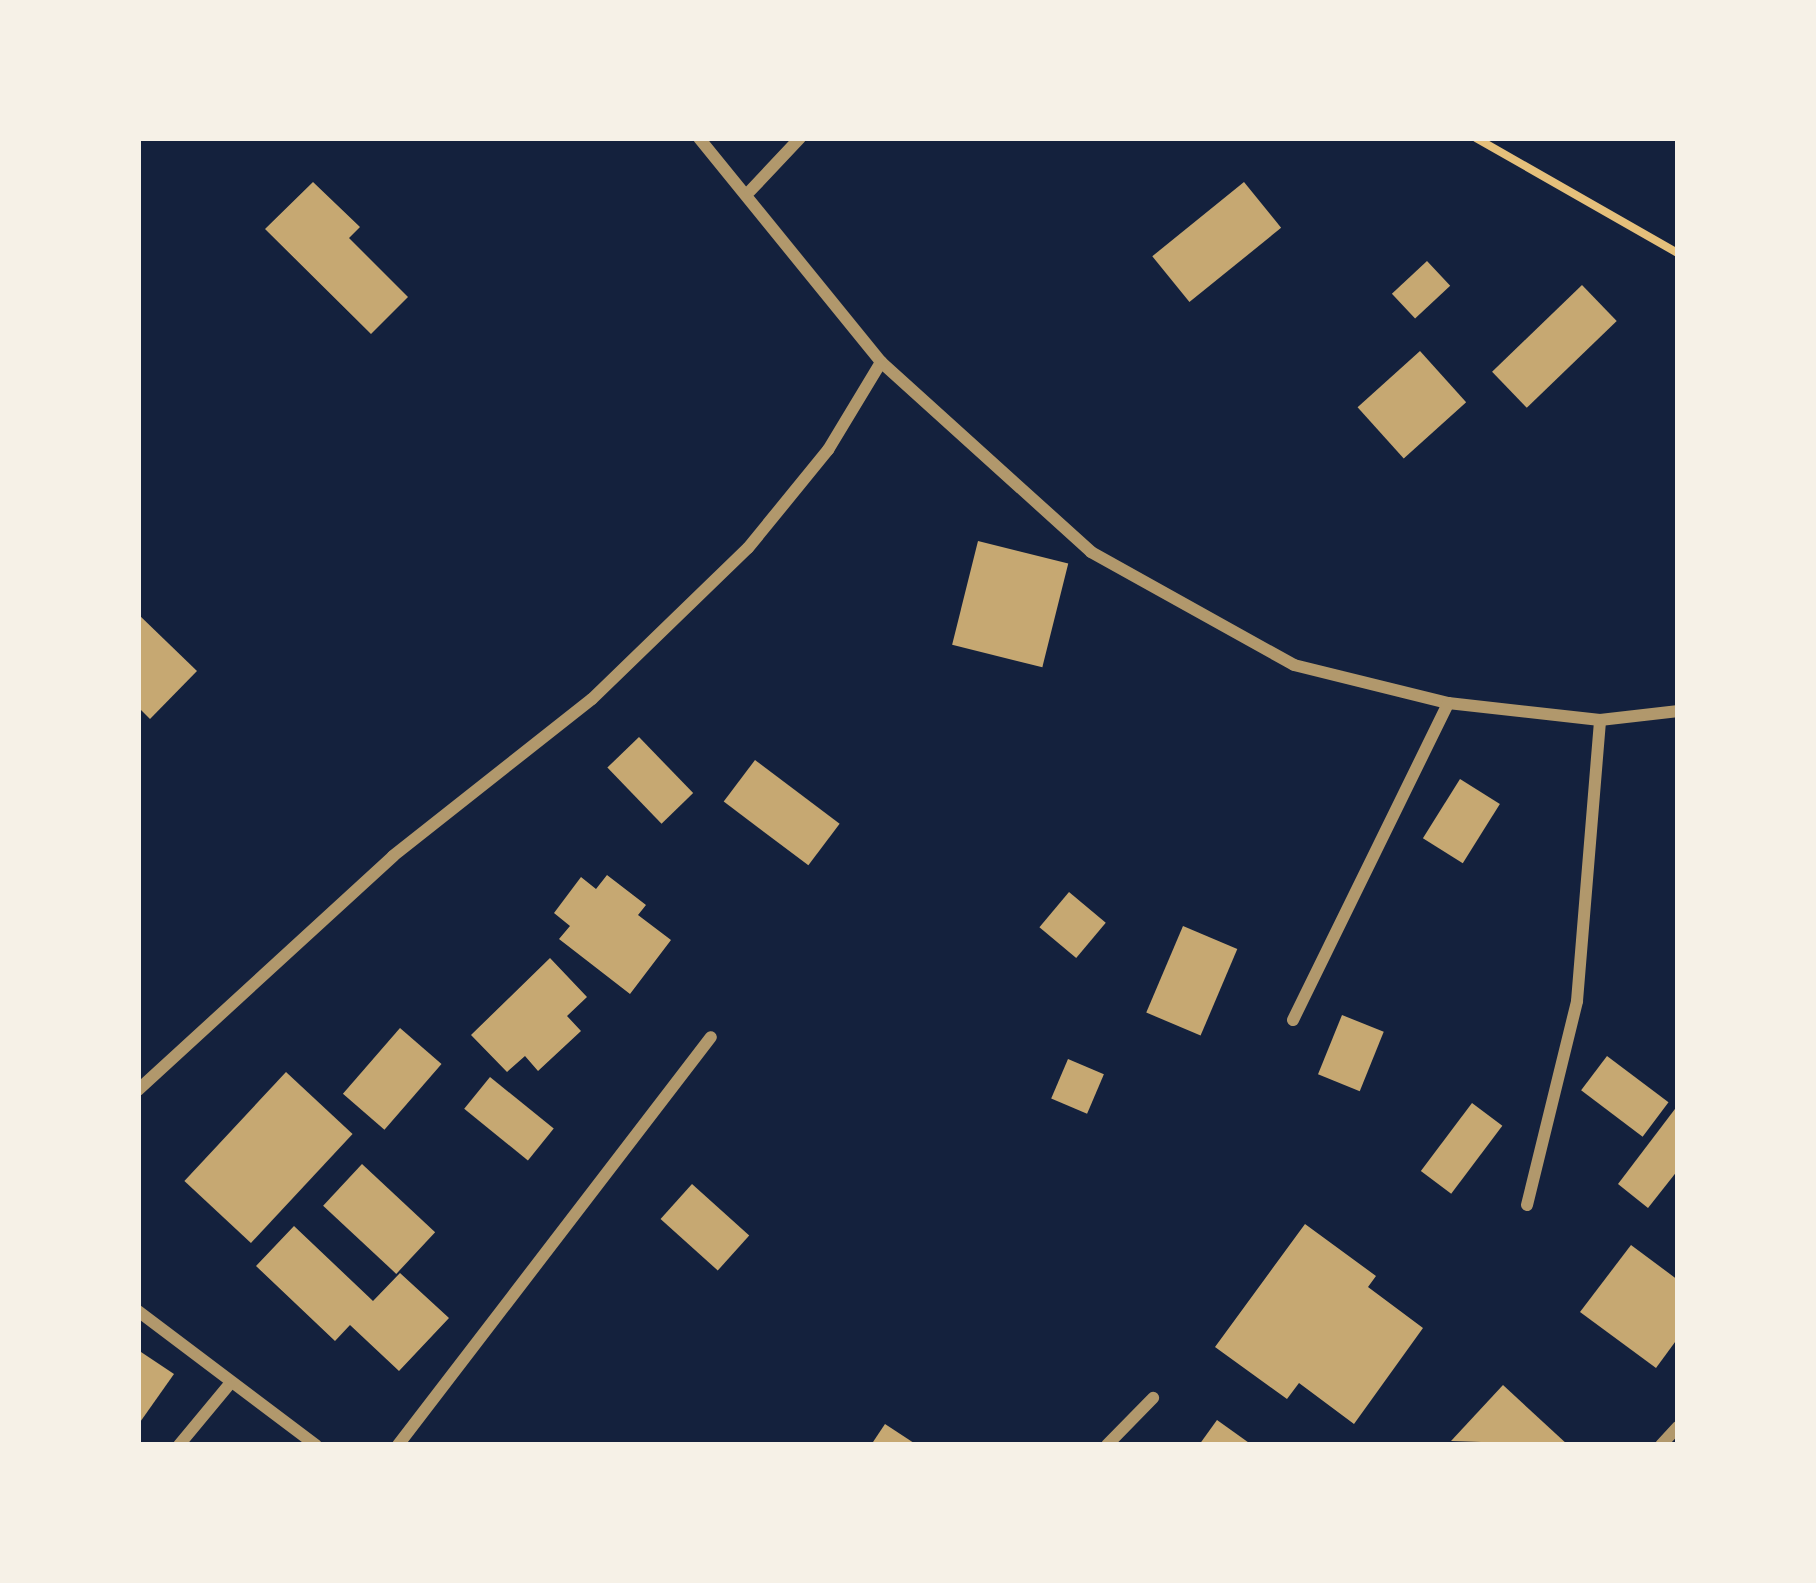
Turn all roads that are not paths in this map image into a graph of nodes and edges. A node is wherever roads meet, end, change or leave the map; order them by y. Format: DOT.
graph roads {
  1 [pos="699,138"];
  2 [pos="800,138"];
  3 [pos="750,191"];
  4 [pos="881,362"];
  5 [pos="1448,703"];
  6 [pos="1678,711"];
  7 [pos="1600,720"];
  8 [pos="1293,1020"];
  9 [pos="711,1037"];
  10 [pos="138,1090"];
  11 [pos="1527,1205"];
  12 [pos="138,1311"];
  13 [pos="228,1386"];
  14 [pos="1153,1398"];
  15 [pos="1678,1427"];
  16 [pos="179,1445"];
  17 [pos="316,1445"];
  18 [pos="398,1445"];
  19 [pos="1107,1445"];
  20 [pos="1661,1445"];
  1 -- 3 [label="street"];
  2 -- 3 [label="street"];
  3 -- 4 [label="street"];
  4 -- 5 [label="street"];
  4 -- 10 [label="street"];
  5 -- 7 [label="street"];
  5 -- 8 [label="street"];
  6 -- 7 [label="street"];
  7 -- 11 [label="street"];
  9 -- 18 [label="street"];
  12 -- 13 [label="street"];
  13 -- 16 [label="street"];
  13 -- 17 [label="street"];
  14 -- 19 [label="street"];
  15 -- 20 [label="street"];
}
